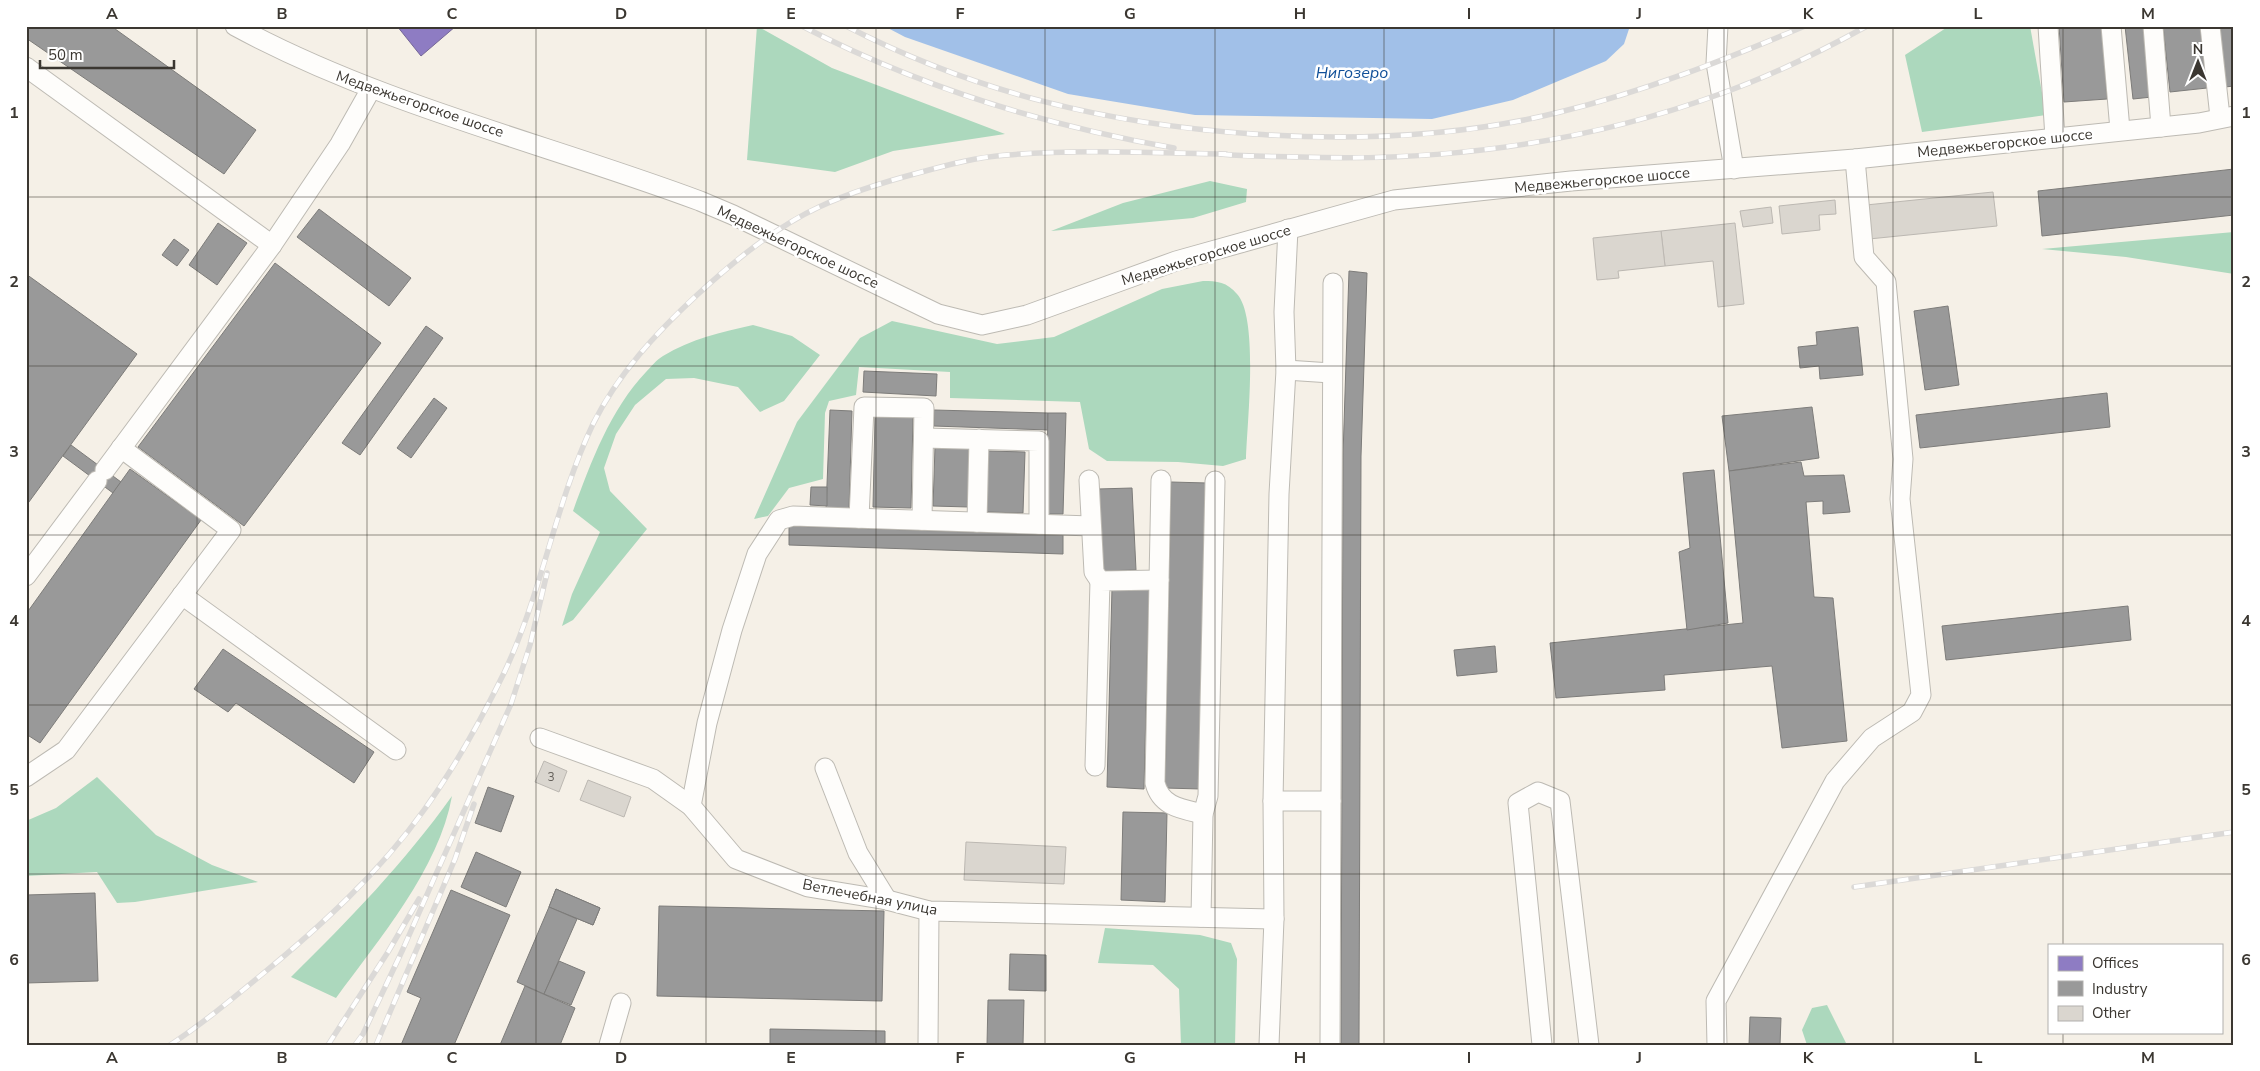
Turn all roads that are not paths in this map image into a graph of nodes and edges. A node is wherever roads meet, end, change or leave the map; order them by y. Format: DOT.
graph roads {
  1 [pos="235,26"];
  2 [pos="1718,26"];
  3 [pos="2048,26"];
  4 [pos="2111,26"];
  5 [pos="2153,26"];
  6 [pos="2210,26"];
  7 [pos="26,67"];
  8 [pos="371,89"];
  9 [pos="2227,117"];
  10 [pos="2161,127"];
  11 [pos="2120,130"];
  12 [pos="2055,138"];
  13 [pos="1855,159"];
  14 [pos="1734,169"];
  15 [pos="1288,229"];
  16 [pos="272,245"];
  17 [pos="1333,283"];
  18 [pos="1286,370"];
  19 [pos="1331,373"];
  20 [pos="924,438"];
  21 [pos="980,439"];
  22 [pos="121,448"];
  23 [pos="1089,480"];
  24 [pos="1161,480"];
  25 [pos="1215,481"];
  26 [pos="859,518"];
  27 [pos="922,520"];
  28 [pos="977,522"];
  29 [pos="1038,524"];
  30 [pos="1091,526"];
  31 [pos="26,576"];
  32 [pos="1159,580"];
  33 [pos="1100,581"];
  34 [pos="182,595"];
  35 [pos="540,738"];
  36 [pos="396,750"];
  37 [pos="1095,766"];
  38 [pos="825,768"];
  39 [pos="26,777"];
  40 [pos="1273,802"];
  41 [pos="1331,802"];
  42 [pos="691,806"];
  43 [pos="1203,814"];
  44 [pos="887,900"];
  45 [pos="929,911"];
  46 [pos="1201,917"];
  47 [pos="1274,919"];
  48 [pos="621,1003"];
  49 [pos="609,1045"];
  50 [pos="928,1045"];
  51 [pos="1269,1045"];
  52 [pos="1330,1045"];
  53 [pos="1542,1045"];
  54 [pos="1589,1045"];
  55 [pos="1717,1045"];
  1 -- 8 [label="street, Медвежьегорское шоссе"];
  2 -- 14 [label="street"];
  3 -- 12 [label="street"];
  4 -- 11 [label="street"];
  5 -- 10 [label="street"];
  6 -- 9 [label="street"];
  7 -- 16 [label="street"];
  8 -- 15 [label="street, Медвежьегорское шоссе"];
  8 -- 16 [label="street"];
  9 -- 10 [label="street, Медвежьегорское шоссе"];
  10 -- 11 [label="street, Медвежьегорское шоссе"];
  11 -- 12 [label="street, Медвежьегорское шоссе"];
  12 -- 13 [label="street, Медвежьегорское шоссе"];
  13 -- 14 [label="street, Медвежьегорское шоссе"];
  13 -- 55 [label="street"];
  14 -- 15 [label="street, Медвежьегорское шоссе"];
  15 -- 18 [label="street"];
  16 -- 22 [label="street"];
  17 -- 19 [label="street"];
  18 -- 19 [label="street"];
  18 -- 40 [label="street"];
  19 -- 41 [label="street"];
  20 -- 21 [label="street"];
  20 -- 26 [label="street"];
  20 -- 27 [label="street"];
  21 -- 28 [label="street"];
  21 -- 29 [label="street"];
  22 -- 31 [label="street"];
  22 -- 34 [label="street"];
  23 -- 30 [label="street"];
  24 -- 32 [label="street"];
  25 -- 43 [label="street"];
  26 -- 27 [label="street"];
  26 -- 42 [label="street"];
  27 -- 28 [label="street"];
  28 -- 29 [label="street"];
  29 -- 30 [label="street"];
  30 -- 33 [label="street"];
  32 -- 33 [label="street"];
  32 -- 43 [label="street"];
  33 -- 37 [label="street"];
  34 -- 36 [label="street"];
  34 -- 39 [label="street"];
  35 -- 42 [label="street, Ветлечебная улица"];
  38 -- 44 [label="street"];
  40 -- 41 [label="street"];
  40 -- 47 [label="street"];
  41 -- 52 [label="street"];
  42 -- 44 [label="street, Ветлечебная улица"];
  43 -- 46 [label="street"];
  44 -- 45 [label="street, Ветлечебная улица"];
  45 -- 46 [label="street, Ветлечебная улица"];
  45 -- 50 [label="street"];
  46 -- 47 [label="street, Ветлечебная улица"];
  47 -- 51 [label="street"];
  48 -- 49 [label="street"];
  53 -- 54 [label="street"];
}
